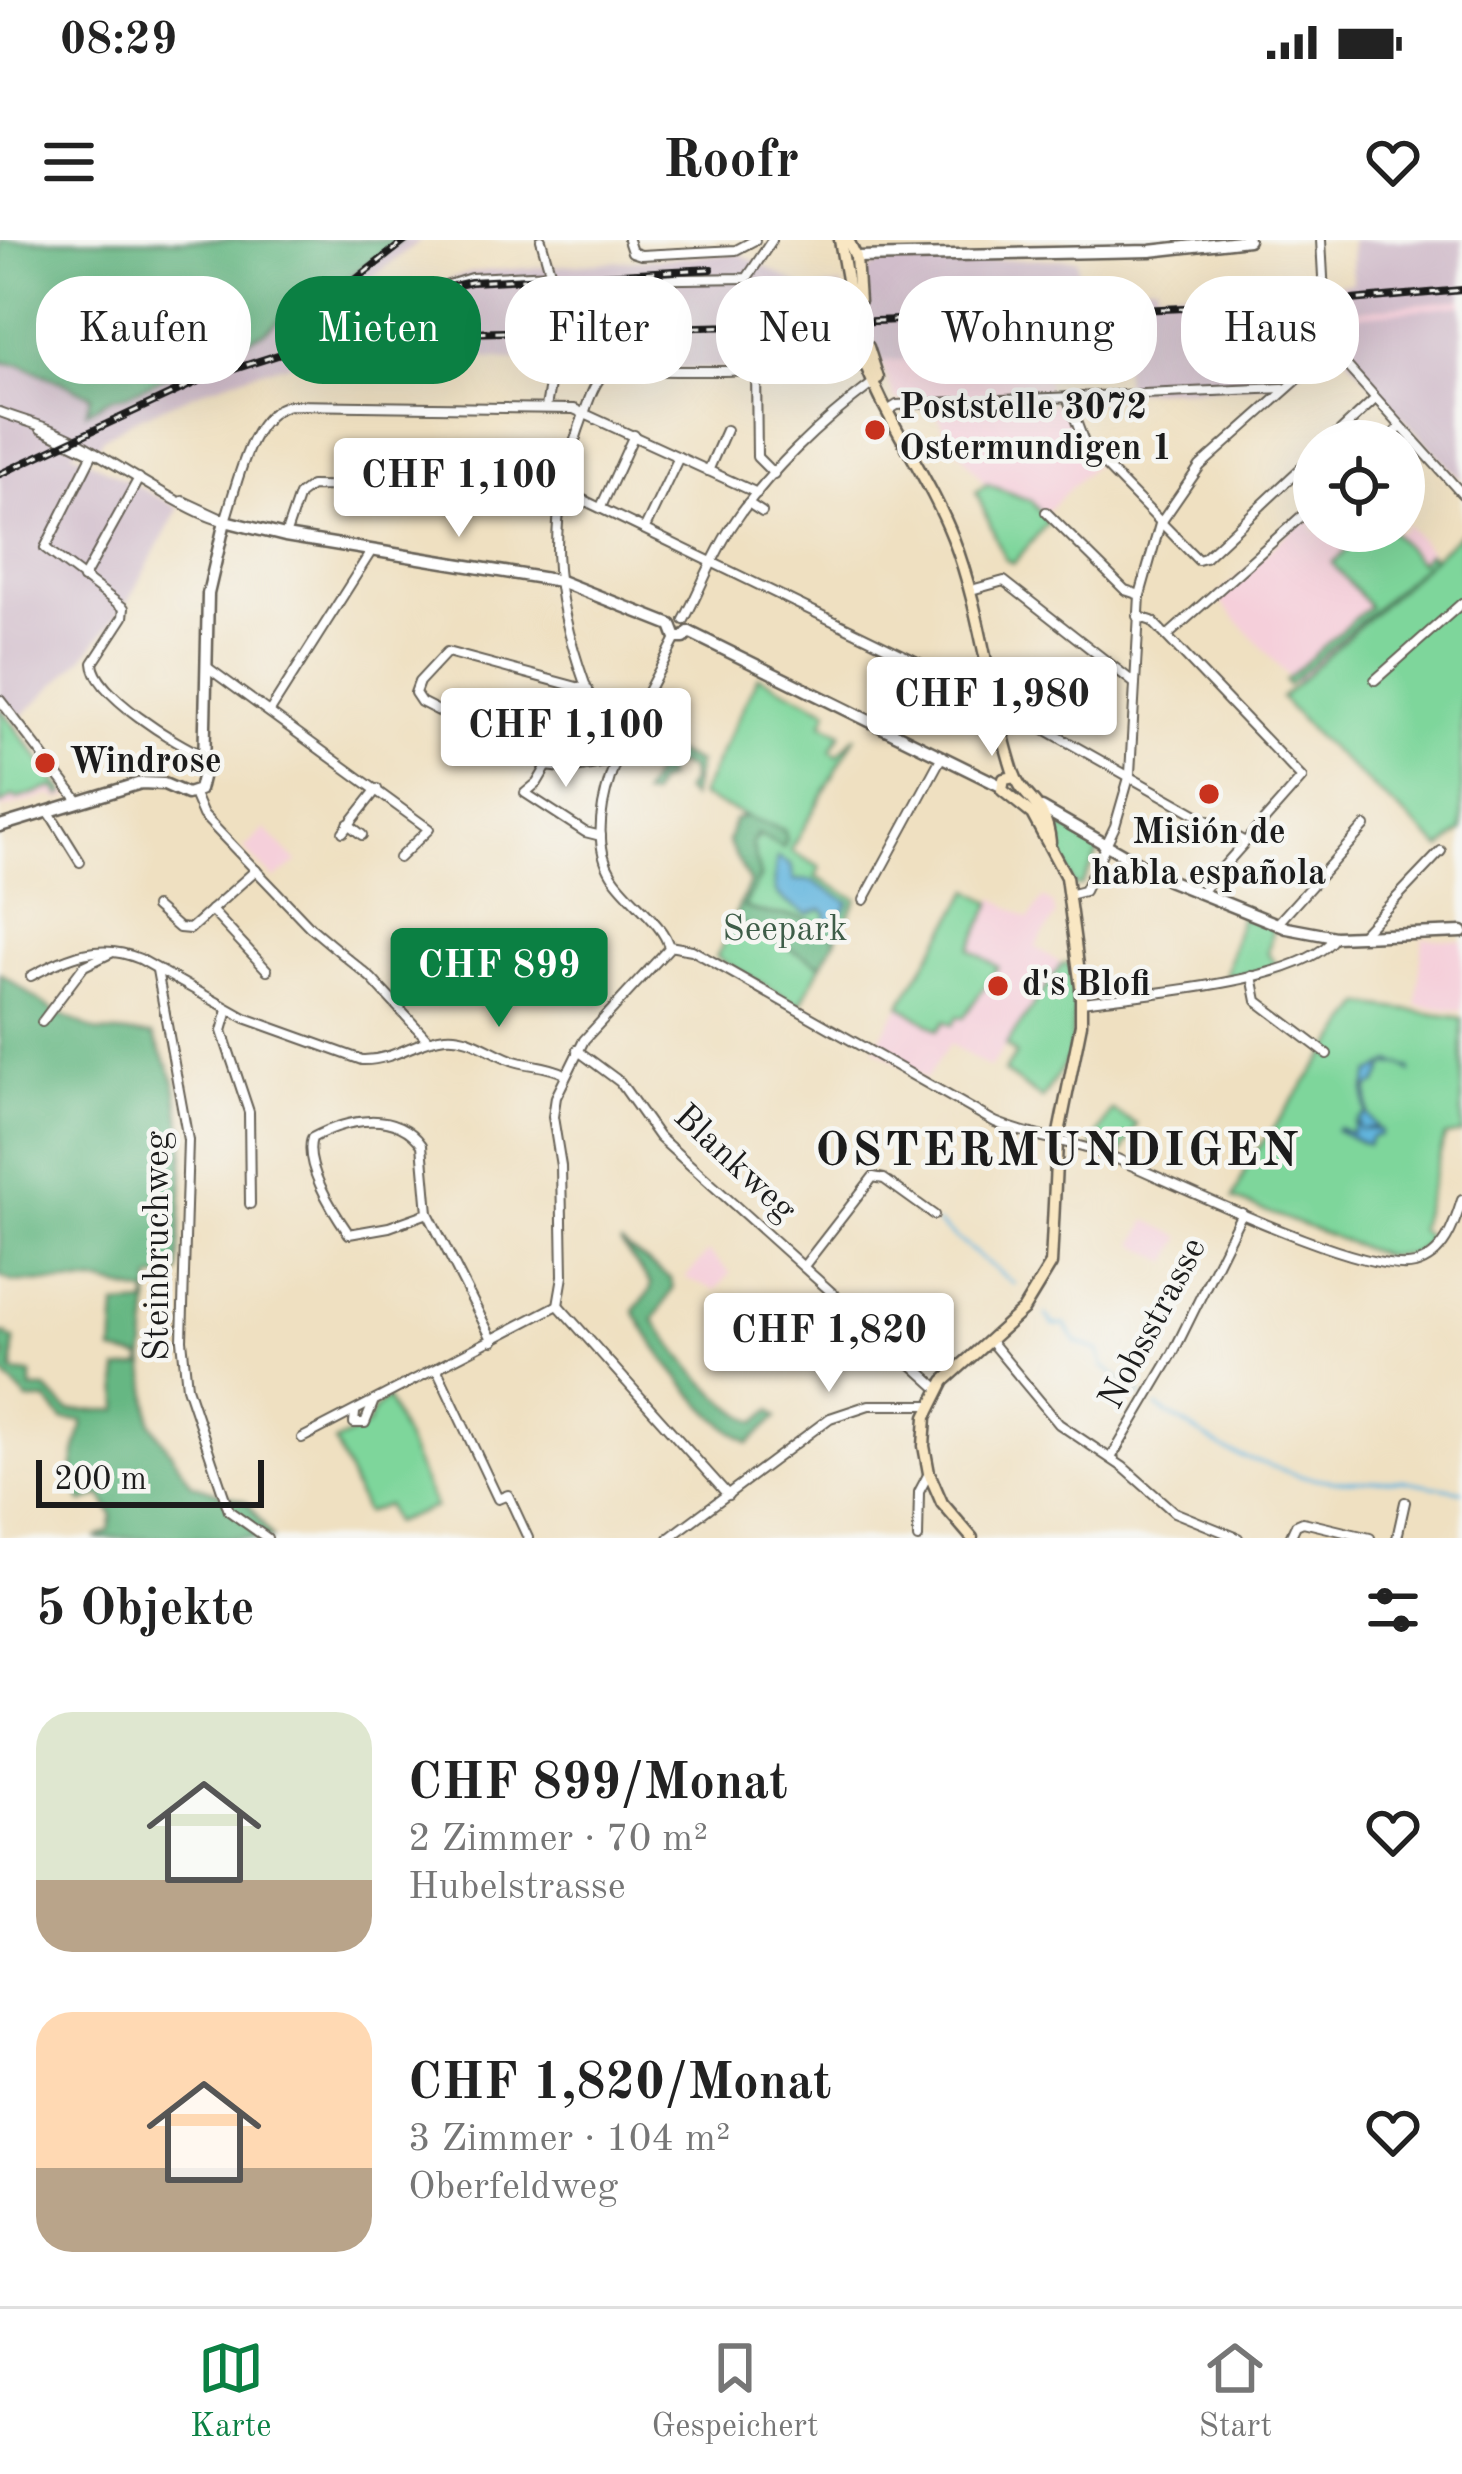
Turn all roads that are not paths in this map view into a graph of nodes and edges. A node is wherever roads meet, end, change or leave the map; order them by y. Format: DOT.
graph roads {
  1 [pos="541,240"];
  2 [pos="628,240"];
  3 [pos="755,240"];
  4 [pos="772,240"];
  5 [pos="989,240"];
  6 [pos="1248,240"];
  7 [pos="1321,240"];
  8 [pos="849,255"];
  9 [pos="990,256"];
  10 [pos="551,274"];
  11 [pos="1323,276"];
  12 [pos="481,278"];
  13 [pos="874,375"];
  14 [pos="874,378"];
  15 [pos="1359,379"];
  16 [pos="876,381"];
  17 [pos="551,384"];
  18 [pos="598,384"];
  19 [pos="756,384"];
  20 [pos="1290,384"];
  21 [pos="1285,388"];
  22 [pos="1067,398"];
  23 [pos="1375,398"];
  24 [pos="546,407"];
  25 [pos="889,410"];
  26 [pos="0,412"];
  27 [pos="585,412"];
  28 [pos="1352,420"];
  29 [pos="1394,420"];
  30 [pos="726,430"];
  31 [pos="634,435"];
  32 [pos="92,452"];
  33 [pos="1425,454"];
  34 [pos="679,457"];
  35 [pos="708,471"];
  36 [pos="775,474"];
  37 [pos="1293,476"];
  38 [pos="139,478"];
  39 [pos="560,490"];
  40 [pos="757,493"];
  41 [pos="1462,494"];
  42 [pos="748,503"];
  43 [pos="601,507"];
  44 [pos="762,512"];
  45 [pos="1046,512"];
  46 [pos="225,520"];
  47 [pos="1160,524"];
  48 [pos="1293,524"];
  49 [pos="645,529"];
  50 [pos="285,536"];
  51 [pos="372,550"];
  52 [pos="713,560"];
  53 [pos="83,579"];
  54 [pos="560,581"];
  55 [pos="971,590"];
  56 [pos="1140,595"];
  57 [pos="1462,603"];
  58 [pos="1138,616"];
  59 [pos="680,629"];
  60 [pos="1167,636"];
  61 [pos="206,666"];
  62 [pos="1375,680"];
  63 [pos="1135,683"];
  64 [pos="588,690"];
  65 [pos="995,693"];
  66 [pos="0,700"];
  67 [pos="270,711"];
  68 [pos="1004,729"];
  69 [pos="624,742"];
  70 [pos="204,756"];
  71 [pos="941,758"];
  72 [pos="616,760"];
  73 [pos="547,766"];
  74 [pos="1130,774"];
  75 [pos="1017,780"];
  76 [pos="377,789"];
  77 [pos="1006,791"];
  78 [pos="194,794"];
  79 [pos="79,802"];
  80 [pos="49,812"];
  81 [pos="1044,814"];
  82 [pos="0,826"];
  83 [pos="1365,826"];
  84 [pos="362,836"];
  85 [pos="601,836"];
  86 [pos="1245,842"];
  87 [pos="1106,844"];
  88 [pos="1441,851"];
  89 [pos="399,858"];
  90 [pos="80,862"];
  91 [pos="256,870"];
  92 [pos="1199,894"];
  93 [pos="1068,895"];
  94 [pos="864,900"];
  95 [pos="155,908"];
  96 [pos="211,910"];
  97 [pos="1277,924"];
  98 [pos="1462,932"];
  99 [pos="1335,937"];
  100 [pos="1359,937"];
  101 [pos="669,946"];
  102 [pos="112,952"];
  103 [pos="157,970"];
  104 [pos="267,970"];
  105 [pos="31,976"];
  106 [pos="1252,976"];
  107 [pos="183,986"];
  108 [pos="162,1001"];
  109 [pos="1082,1002"];
  110 [pos="228,1010"];
  111 [pos="42,1022"];
  112 [pos="428,1040"];
  113 [pos="577,1050"];
  114 [pos="1327,1054"];
  115 [pos="565,1074"];
  116 [pos="1057,1143"];
  117 [pos="1462,1200"];
  118 [pos="250,1204"];
  119 [pos="428,1213"];
  120 [pos="1242,1214"];
  121 [pos="934,1215"];
  122 [pos="804,1266"];
  123 [pos="558,1305"];
  124 [pos="493,1341"];
  125 [pos="990,1341"];
  126 [pos="437,1370"];
  127 [pos="939,1388"];
  128 [pos="930,1405"];
  129 [pos="302,1438"];
  130 [pos="1111,1458"];
  131 [pos="929,1473"];
  132 [pos="936,1486"];
  133 [pos="728,1495"];
  134 [pos="1405,1502"];
  135 [pos="267,1538"];
  136 [pos="528,1538"];
  137 [pos="669,1538"];
  138 [pos="918,1538"];
  139 [pos="972,1538"];
  140 [pos="981,1538"];
  141 [pos="1238,1538"];
  142 [pos="1290,1538"];
  143 [pos="1370,1538"];
  144 [pos="1397,1538"];
  1 -- 10 [label="street"];
  2 -- 3 [label="street"];
  4 -- 10 [label="street"];
  5 -- 9 [label="street"];
  6 -- 9 [label="street"];
  7 -- 11 [label="street"];
  8 -- 9 [label="street"];
  10 -- 12 [label="street"];
  13 -- 16 [label="main road"];
  14 -- 16 [label="main road"];
  15 -- 23 [label="street"];
  16 -- 25 [label="main road"];
  16 -- 36 [label="street"];
  17 -- 24 [label="street"];
  18 -- 27 [label="street"];
  19 -- 36 [label="street"];
  20 -- 21 [label="street"];
  21 -- 22 [label="street"];
  21 -- 47 [label="street"];
  22 -- 25 [label="street"];
  22 -- 47 [label="street"];
  23 -- 28 [label="street"];
  23 -- 29 [label="street"];
  24 -- 27 [label="street"];
  24 -- 46 [label="street"];
  25 -- 55 [label="main road"];
  26 -- 32 [label="street"];
  27 -- 31 [label="street"];
  27 -- 39 [label="street"];
  30 -- 35 [label="street"];
  31 -- 34 [label="street"];
  31 -- 43 [label="street"];
  32 -- 38 [label="street"];
  32 -- 53 [label="street"];
  33 -- 41 [label="street"];
  34 -- 35 [label="street"];
  34 -- 49 [label="street"];
  35 -- 40 [label="street"];
  36 -- 40 [label="street"];
  37 -- 47 [label="street"];
  38 -- 46 [label="street"];
  38 -- 53 [label="street"];
  39 -- 43 [label="street"];
  39 -- 50 [label="street"];
  39 -- 54 [label="street"];
  40 -- 42 [label="street"];
  42 -- 44 [label="street"];
  42 -- 52 [label="street"];
  43 -- 49 [label="street"];
  45 -- 56 [label="street"];
  46 -- 50 [label="street"];
  46 -- 61 [label="street"];
  47 -- 56 [label="street"];
  48 -- 60 [label="street"];
  49 -- 52 [label="street"];
  50 -- 51 [label="street"];
  51 -- 54 [label="street"];
  51 -- 67 [label="street"];
  52 -- 59 [label="street"];
  52 -- 65 [label="street"];
  53 -- 70 [label="street"];
  54 -- 59 [label="street"];
  54 -- 64 [label="street"];
  55 -- 63 [label="street"];
  55 -- 65 [label="main road"];
  56 -- 58 [label="street"];
  57 -- 62 [label="street"];
  58 -- 60 [label="street"];
  58 -- 63 [label="street"];
  59 -- 69 [label="street"];
  59 -- 71 [label="street"];
  60 -- 86 [label="street"];
  61 -- 67 [label="street"];
  61 -- 70 [label="street"];
  63 -- 74 [label="street"];
  64 -- 69 [label="street"];
  64 -- 73 [label="street"];
  65 -- 68 [label="main road"];
  66 -- 79 [label="street"];
  67 -- 76 [label="street"];
  68 -- 74 [label="street"];
  68 -- 75 [label="main road"];
  69 -- 72 [label="street"];
  70 -- 78 [label="street"];
  71 -- 77 [label="street"];
  71 -- 94 [label="street"];
  72 -- 73 [label="street"];
  72 -- 85 [label="street"];
  73 -- 85 [label="street"];
  74 -- 86 [label="street"];
  74 -- 87 [label="street"];
  75 -- 77 [label="main road"];
  75 -- 81 [label="main road"];
  76 -- 84 [label="street"];
  76 -- 89 [label="street"];
  77 -- 81 [label="main road"];
  78 -- 79 [label="street"];
  78 -- 91 [label="street"];
  79 -- 80 [label="street"];
  80 -- 82 [label="street"];
  80 -- 90 [label="street"];
  81 -- 87 [label="street"];
  81 -- 93 [label="main road"];
  83 -- 97 [label="street"];
  85 -- 101 [label="street"];
  86 -- 92 [label="street"];
  87 -- 92 [label="street"];
  87 -- 93 [label="street"];
  88 -- 100 [label="street"];
  91 -- 96 [label="street"];
  91 -- 112 [label="street"];
  92 -- 97 [label="street"];
  93 -- 109 [label="main road"];
  95 -- 96 [label="street"];
  96 -- 104 [label="street"];
  97 -- 99 [label="street"];
  98 -- 100 [label="street"];
  99 -- 100 [label="street"];
  99 -- 106 [label="street"];
  101 -- 113 [label="street"];
  101 -- 116 [label="street"];
  102 -- 103 [label="street"];
  102 -- 105 [label="street"];
  102 -- 111 [label="street"];
  103 -- 107 [label="street"];
  103 -- 108 [label="street, Steinbruchweg"];
  106 -- 109 [label="street"];
  106 -- 114 [label="street"];
  107 -- 108 [label="street"];
  107 -- 110 [label="street"];
  108 -- 135 [label="street, Steinbruchweg"];
  109 -- 116 [label="main road"];
  110 -- 112 [label="street"];
  110 -- 118 [label="street"];
  112 -- 115 [label="street"];
  113 -- 115 [label="street"];
  113 -- 122 [label="street, Blankweg"];
  115 -- 123 [label="street"];
  116 -- 120 [label="street"];
  116 -- 125 [label="main road"];
  117 -- 120 [label="street"];
  119 -- 119 [label="street"];
  119 -- 124 [label="street"];
  120 -- 130 [label="street, Nobsstrasse"];
  121 -- 122 [label="street, Blankweg"];
  122 -- 127 [label="street, Blankweg"];
  123 -- 124 [label="street"];
  123 -- 133 [label="street"];
  124 -- 126 [label="street"];
  125 -- 127 [label="main road"];
  125 -- 130 [label="street"];
  126 -- 129 [label="street"];
  126 -- 136 [label="street"];
  127 -- 128 [label="main road"];
  128 -- 131 [label="main road"];
  128 -- 133 [label="street"];
  130 -- 141 [label="street"];
  131 -- 132 [label="main road"];
  131 -- 138 [label="street"];
  132 -- 139 [label="main road"];
  132 -- 140 [label="main road"];
  133 -- 137 [label="street"];
  134 -- 144 [label="street"];
  142 -- 143 [label="street"];
}
